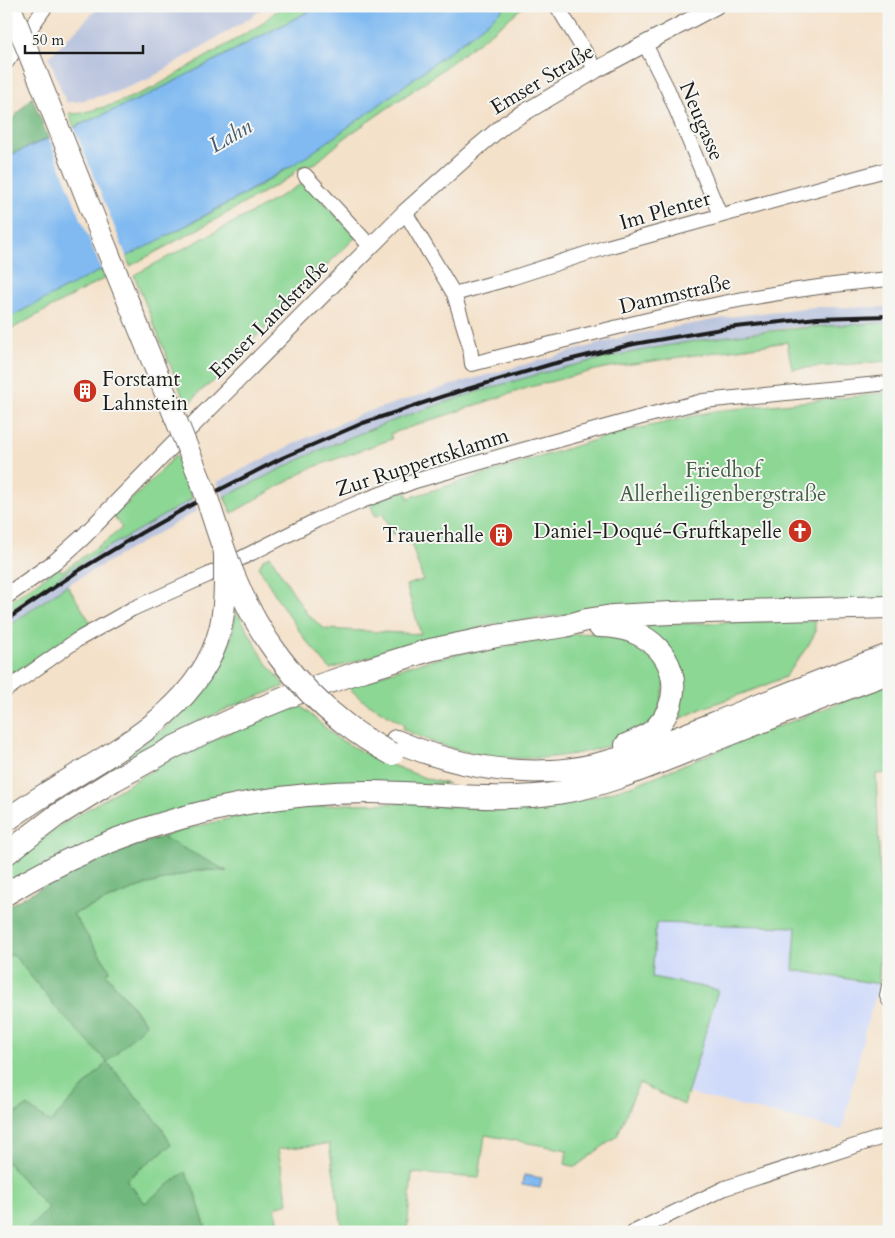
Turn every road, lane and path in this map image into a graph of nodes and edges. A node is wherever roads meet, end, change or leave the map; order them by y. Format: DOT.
graph roads {
  1 [pos="10,6"];
  2 [pos="46,6"];
  3 [pos="557,6"];
  4 [pos="716,6"];
  5 [pos="645,44"];
  6 [pos="6,63"];
  7 [pos="596,70"];
  8 [pos="889,169"];
  9 [pos="305,175"];
  10 [pos="405,212"];
  11 [pos="720,215"];
  12 [pos="371,246"];
  13 [pos="889,279"];
  14 [pos="454,294"];
  15 [pos="889,383"];
  16 [pos="204,486"];
  17 [pos="225,554"];
  18 [pos="6,596"];
  19 [pos="889,607"];
  20 [pos="565,626"];
  21 [pos="889,655"];
  22 [pos="889,672"];
  23 [pos="6,690"];
  24 [pos="394,748"];
  25 [pos="637,771"];
  26 [pos="517,772"];
  27 [pos="6,821"];
  28 [pos="6,854"];
  29 [pos="6,894"];
  30 [pos="889,985"];
  31 [pos="889,1000"];
  32 [pos="889,1135"];
  33 [pos="634,1232"];
  1 -- 16 [label="main road, bridge"];
  2 -- 6 [label="street"];
  3 -- 7 [label="street"];
  4 -- 5 [label="street, Emser Straße"];
  5 -- 7 [label="street, Emser Straße"];
  5 -- 11 [label="street, Neugasse"];
  7 -- 10 [label="street, Emser Straße"];
  8 -- 11 [label="street, Im Plenter"];
  9 -- 12 [label="street"];
  10 -- 12 [label="street, Emser Landstraße"];
  10 -- 14 [label="street"];
  11 -- 14 [label="street, Im Plenter"];
  12 -- 18 [label="street, Emser Landstraße"];
  13 -- 14 [label="street, Dammstraße"];
  15 -- 23 [label="street, Zur Ruppertsklamm"];
  16 -- 17 [label="highway, bridge"];
  16 -- 24 [label="highway, bridge"];
  17 -- 24 [label="highway, bridge"];
  17 -- 27 [label="highway, bridge"];
  19 -- 20 [label="highway"];
  20 -- 26 [label="highway"];
  20 -- 28 [label="highway"];
  21 -- 26 [label="highway"];
  22 -- 25 [label="highway"];
  24 -- 25 [label="highway"];
  24 -- 26 [label="highway"];
  25 -- 29 [label="highway"];
  30 -- 31 [label="street"];
  32 -- 33 [label="street"];
}
